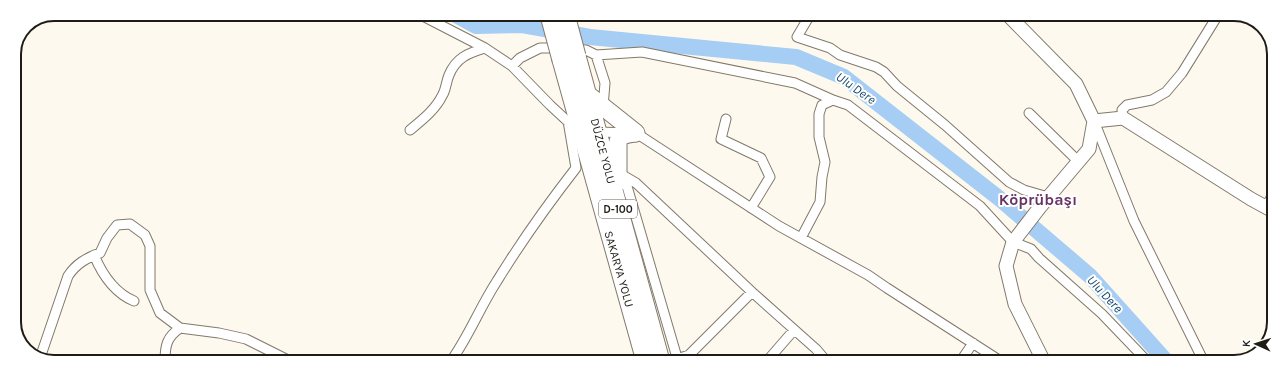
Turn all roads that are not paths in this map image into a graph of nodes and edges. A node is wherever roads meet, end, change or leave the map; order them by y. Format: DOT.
graph roads {
  1 [pos="433,21"];
  2 [pos="559,21"];
  3 [pos="806,21"];
  4 [pos="1014,21"];
  5 [pos="1214,21"];
  6 [pos="485,48"];
  7 [pos="596,55"];
  8 [pos="569,58"];
  9 [pos="512,66"];
  10 [pos="587,94"];
  11 [pos="833,100"];
  12 [pos="603,107"];
  13 [pos="1029,112"];
  14 [pos="726,118"];
  15 [pos="1123,118"];
  16 [pos="568,121"];
  17 [pos="1094,121"];
  18 [pos="410,130"];
  19 [pos="589,132"];
  20 [pos="636,133"];
  21 [pos="1078,161"];
  22 [pos="616,170"];
  23 [pos="1044,202"];
  24 [pos="751,208"];
  25 [pos="1267,208"];
  26 [pos="801,238"];
  27 [pos="1013,242"];
  28 [pos="94,255"];
  29 [pos="752,292"];
  30 [pos="134,301"];
  31 [pos="180,328"];
  32 [pos="794,330"];
  33 [pos="973,343"];
  34 [pos="42,352"];
  35 [pos="165,355"];
  36 [pos="278,355"];
  37 [pos="455,355"];
  38 [pos="644,355"];
  39 [pos="670,355"];
  40 [pos="671,355"];
  41 [pos="689,355"];
  42 [pos="773,355"];
  43 [pos="821,355"];
  44 [pos="965,355"];
  45 [pos="991,355"];
  46 [pos="1040,355"];
  47 [pos="1141,355"];
  48 [pos="1201,355"];
  1 -- 6 [label="street"];
  2 -- 8 [label="highway, bridge"];
  3 -- 23 [label="street"];
  4 -- 17 [label="main road"];
  5 -- 15 [label="street"];
  6 -- 9 [label="street"];
  6 -- 18 [label="street"];
  7 -- 9 [label="street"];
  7 -- 11 [label="street"];
  7 -- 12 [label="street"];
  8 -- 10 [label="highway, DÜZCE YOLU / D-100"];
  8 -- 19 [label="highway, SAKARYA YOLU / D-100"];
  9 -- 16 [label="street"];
  10 -- 12 [label="highway"];
  10 -- 19 [label="highway, DÜZCE YOLU / D-100"];
  11 -- 26 [label="street"];
  11 -- 27 [label="street"];
  12 -- 20 [label="highway"];
  13 -- 21 [label="street"];
  14 -- 24 [label="street"];
  15 -- 17 [label="main road"];
  15 -- 25 [label="main road"];
  16 -- 19 [label="street"];
  16 -- 37 [label="street"];
  17 -- 21 [label="main road"];
  17 -- 48 [label="street"];
  19 -- 20 [label="street"];
  19 -- 22 [label="highway, DÜZCE YOLU / D-100"];
  19 -- 38 [label="highway, SAKARYA YOLU / D-100"];
  20 -- 22 [label="highway"];
  20 -- 24 [label="street"];
  21 -- 23 [label="main road"];
  22 -- 29 [label="street"];
  22 -- 39 [label="highway, DÜZCE YOLU / D-100"];
  22 -- 40 [label="street"];
  23 -- 27 [label="main road"];
  24 -- 26 [label="street"];
  26 -- 33 [label="street"];
  27 -- 46 [label="main road"];
  27 -- 47 [label="street"];
  28 -- 30 [label="street"];
  28 -- 31 [label="street"];
  28 -- 34 [label="street"];
  29 -- 32 [label="street"];
  29 -- 41 [label="street"];
  31 -- 35 [label="street"];
  31 -- 36 [label="street"];
  32 -- 42 [label="street"];
  32 -- 43 [label="street"];
  33 -- 44 [label="street"];
  33 -- 45 [label="street"];
}
